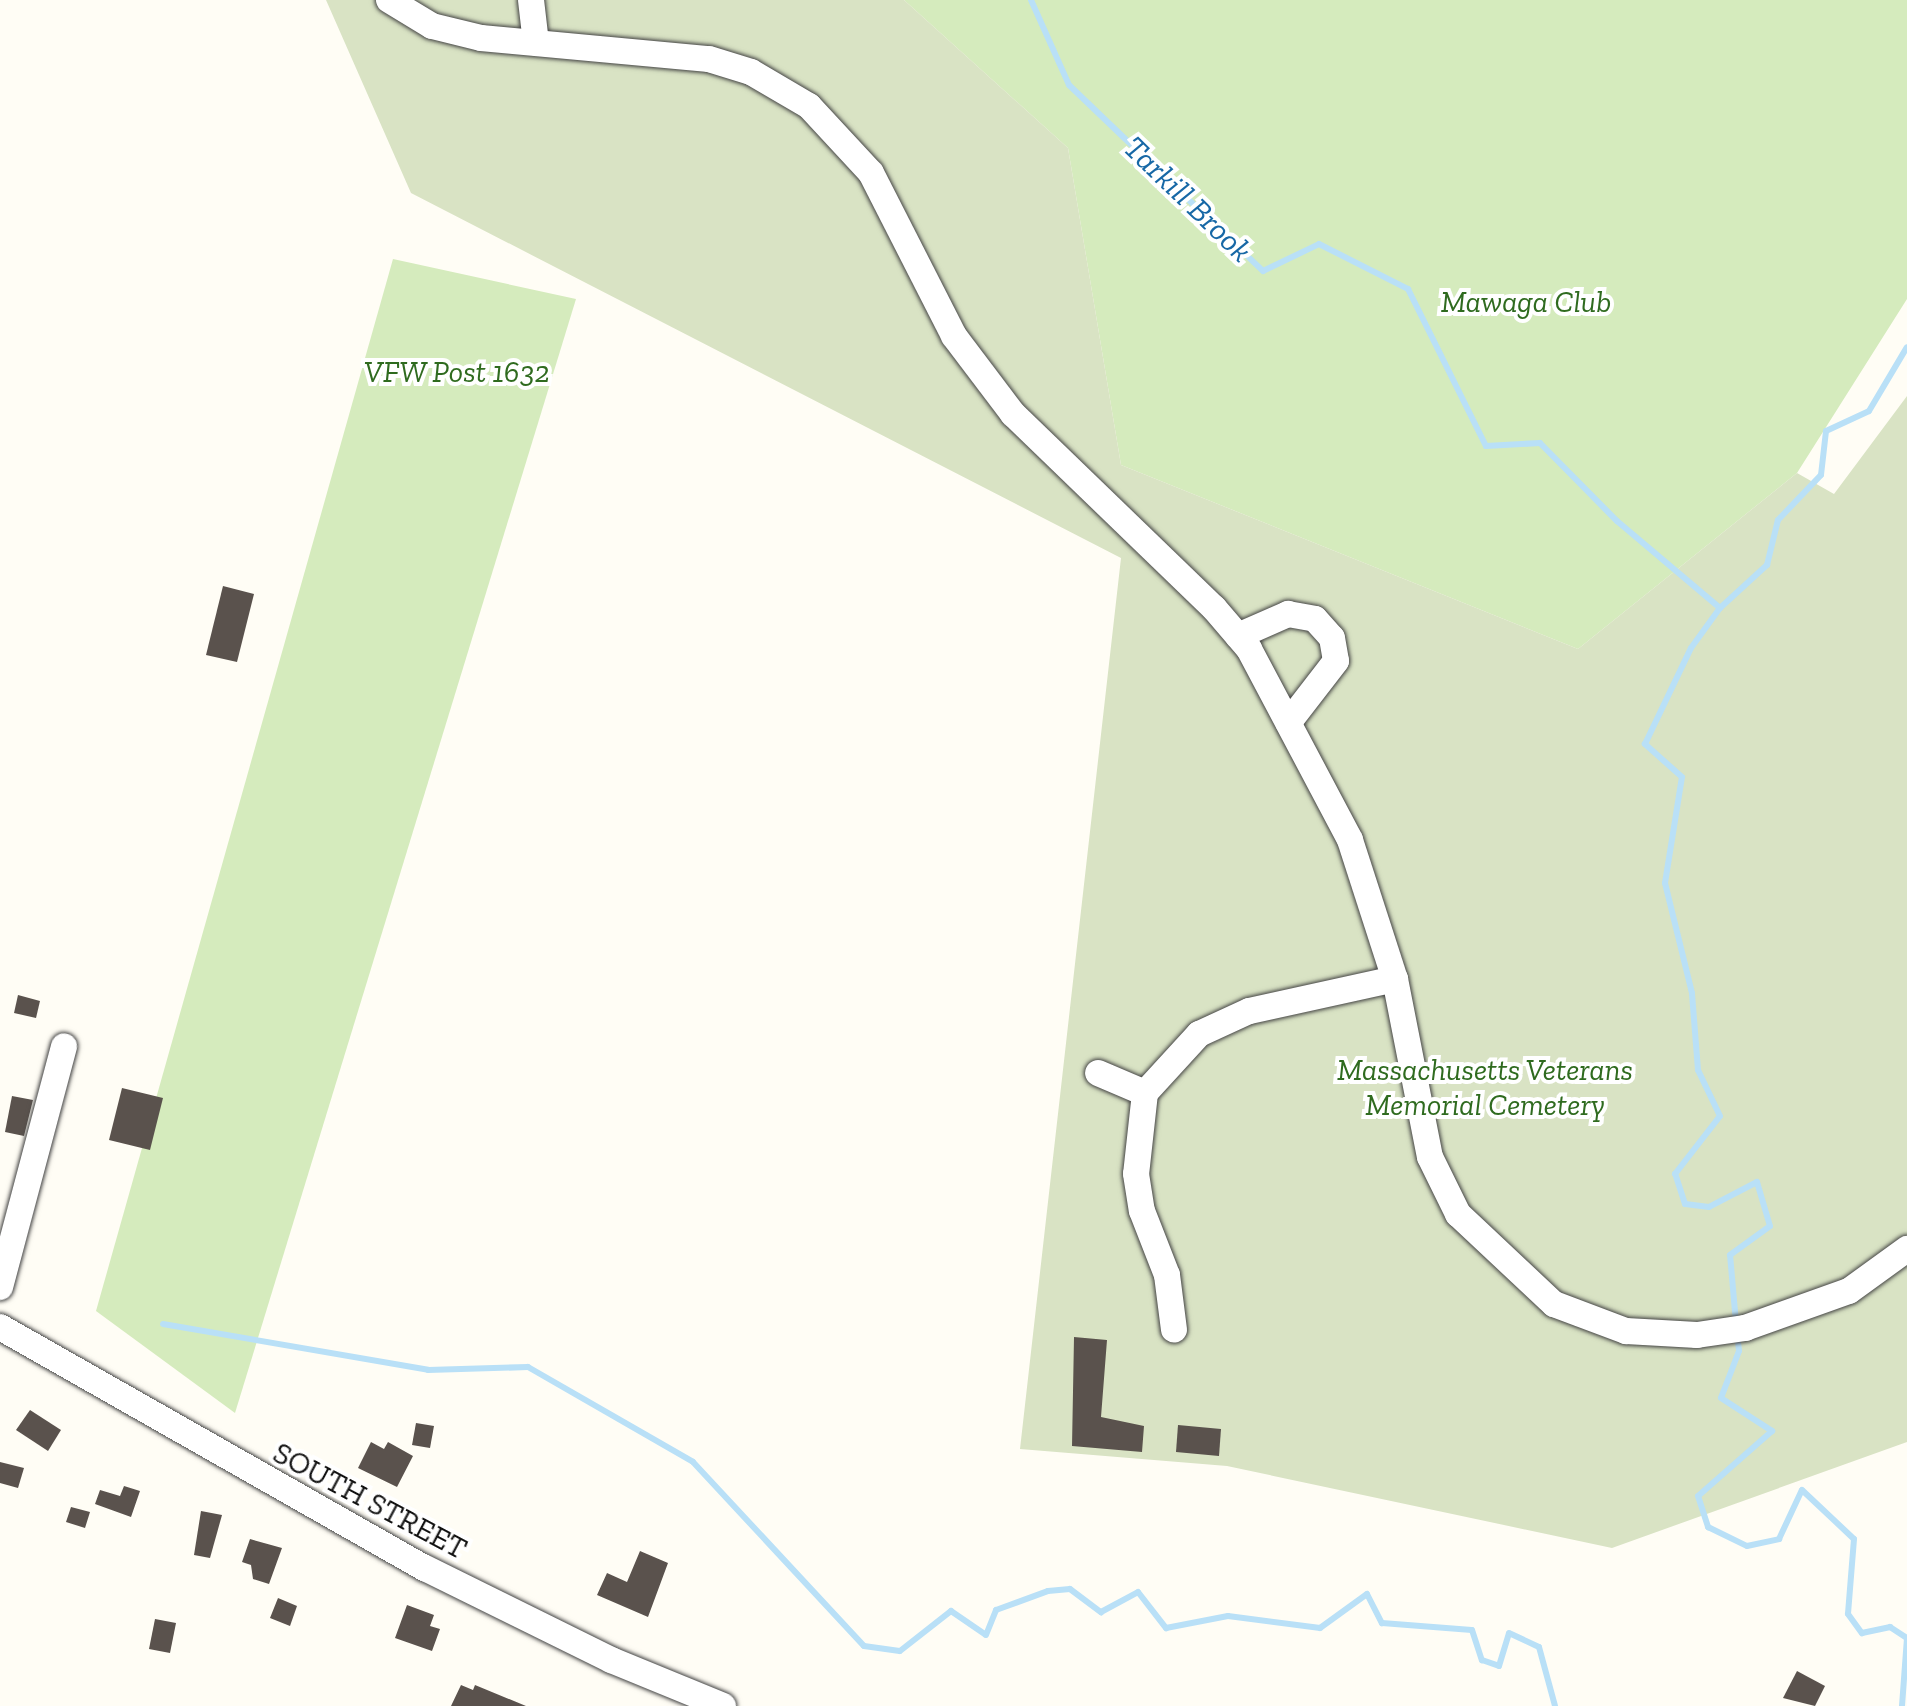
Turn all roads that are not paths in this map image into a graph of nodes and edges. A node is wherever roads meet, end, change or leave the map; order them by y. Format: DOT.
graph roads {
  1 [pos="389,0"];
  2 [pos="531,0"];
  3 [pos="536,43"];
  4 [pos="1238,636"];
  5 [pos="1288,723"];
  6 [pos="1395,979"];
  7 [pos="64,1046"];
  8 [pos="1098,1073"];
  9 [pos="1145,1093"];
  10 [pos="1907,1249"];
  11 [pos="0,1287"];
  12 [pos="0,1327"];
  13 [pos="1174,1330"];
  14 [pos="723,1706"];
  1 -- 3 [label="street"];
  2 -- 3 [label="street"];
  3 -- 4 [label="street"];
  4 -- 5 [label="street"];
  4 -- 5 [label="street"];
  5 -- 6 [label="street"];
  6 -- 9 [label="street"];
  6 -- 10 [label="street"];
  7 -- 11 [label="street"];
  8 -- 9 [label="street"];
  9 -- 13 [label="street"];
  12 -- 14 [label="street, SOUTH STREET"];
}
